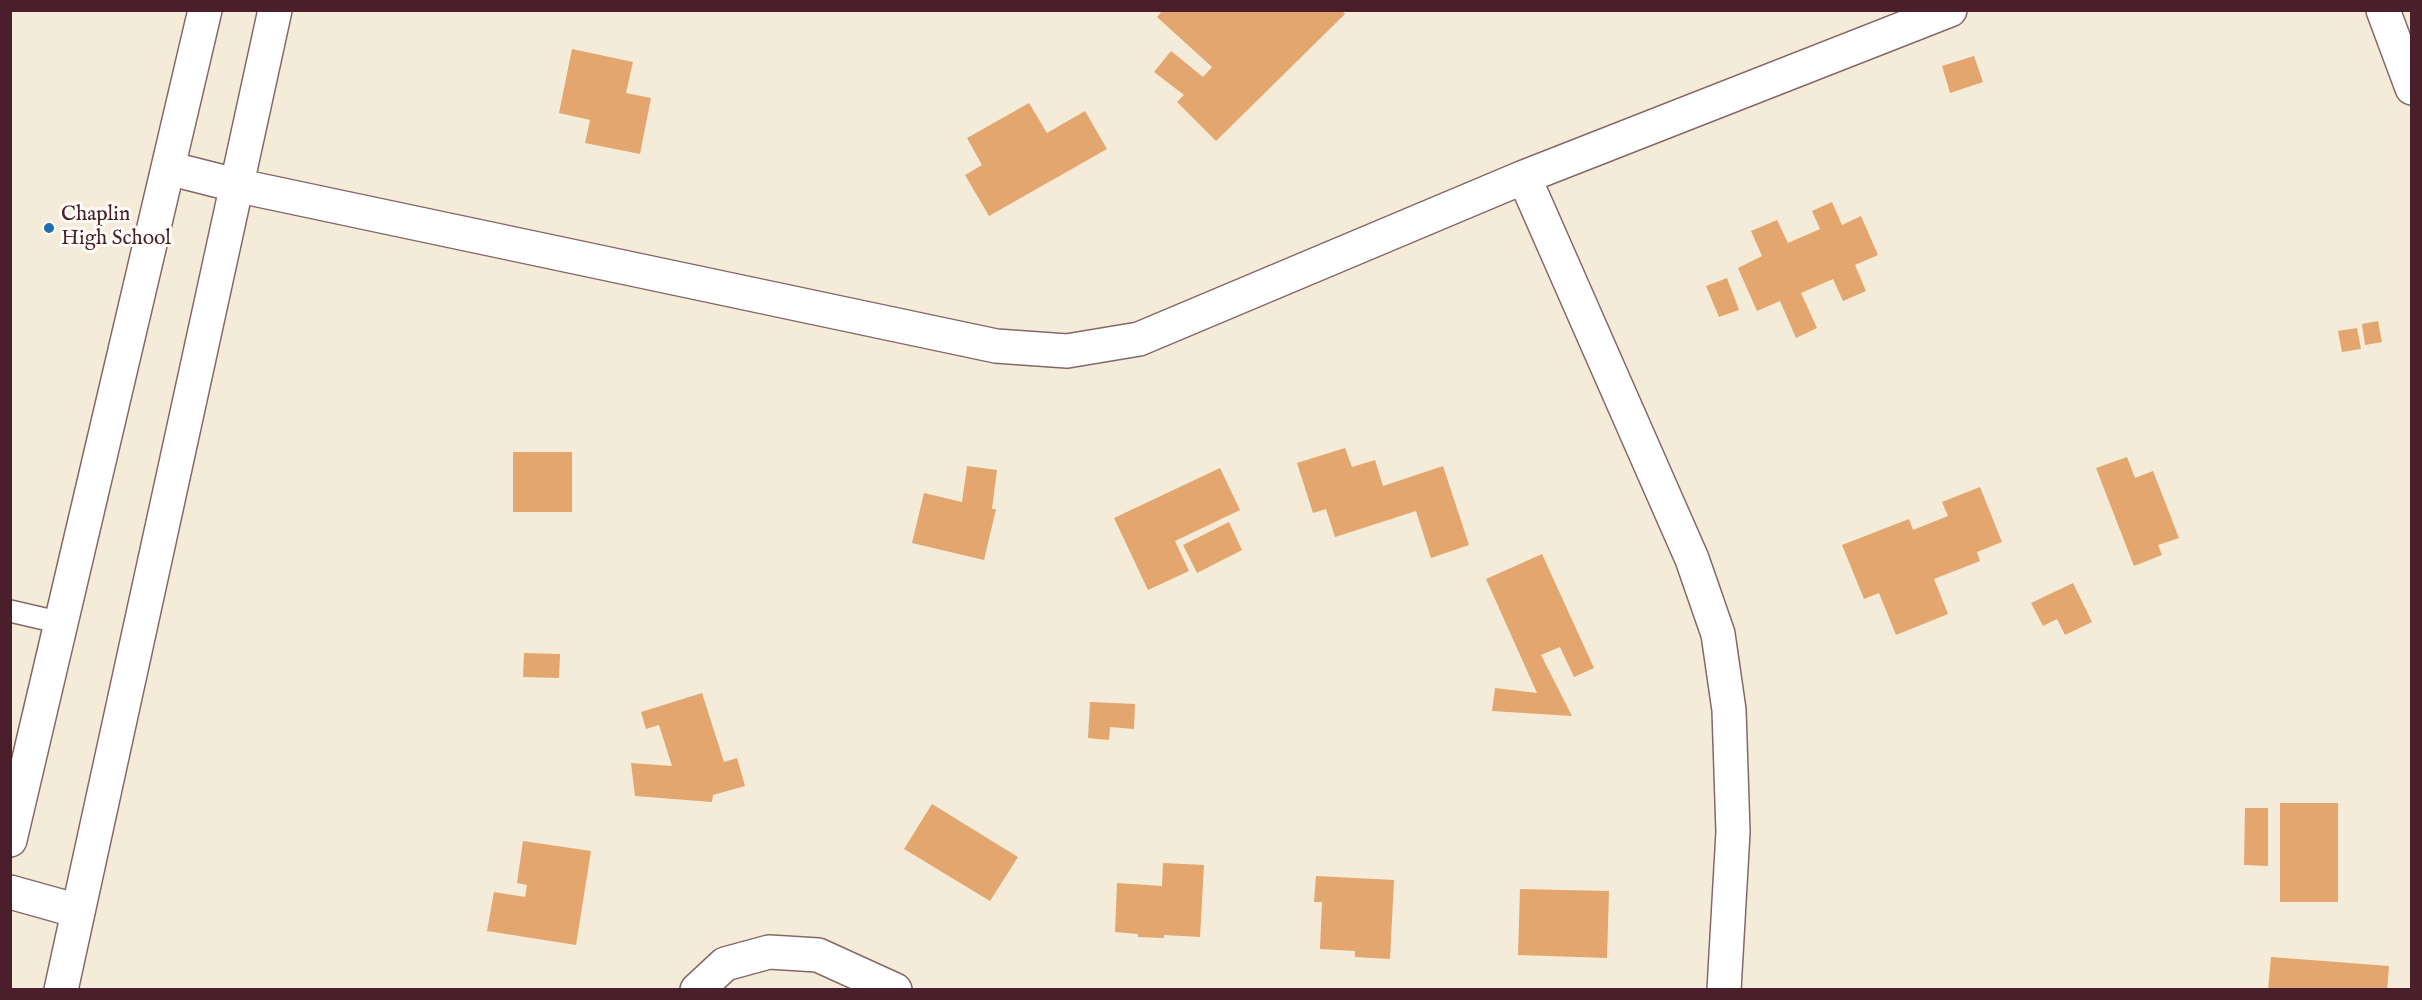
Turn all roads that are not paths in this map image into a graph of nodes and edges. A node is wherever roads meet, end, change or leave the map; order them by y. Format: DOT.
graph roads {
  1 [pos="205,10"];
  2 [pos="275,10"];
  3 [pos="1950,10"];
  4 [pos="2383,10"];
  5 [pos="2412,88"];
  6 [pos="168,168"];
  7 [pos="1524,177"];
  8 [pos="235,185"];
  9 [pos="10,611"];
  10 [pos="62,623"];
  11 [pos="10,840"];
  12 [pos="10,892"];
  13 [pos="78,911"];
  14 [pos="61,990"];
  15 [pos="698,990"];
  16 [pos="895,990"];
  17 [pos="1724,990"];
  1 -- 6 [label="street"];
  2 -- 8 [label="street"];
  3 -- 7 [label="street"];
  4 -- 5 [label="street"];
  6 -- 8 [label="street"];
  6 -- 10 [label="street"];
  7 -- 8 [label="street"];
  7 -- 17 [label="street"];
  8 -- 13 [label="street"];
  9 -- 10 [label="lane"];
  10 -- 11 [label="street"];
  12 -- 13 [label="street"];
  13 -- 14 [label="street"];
  15 -- 16 [label="street"];
}
